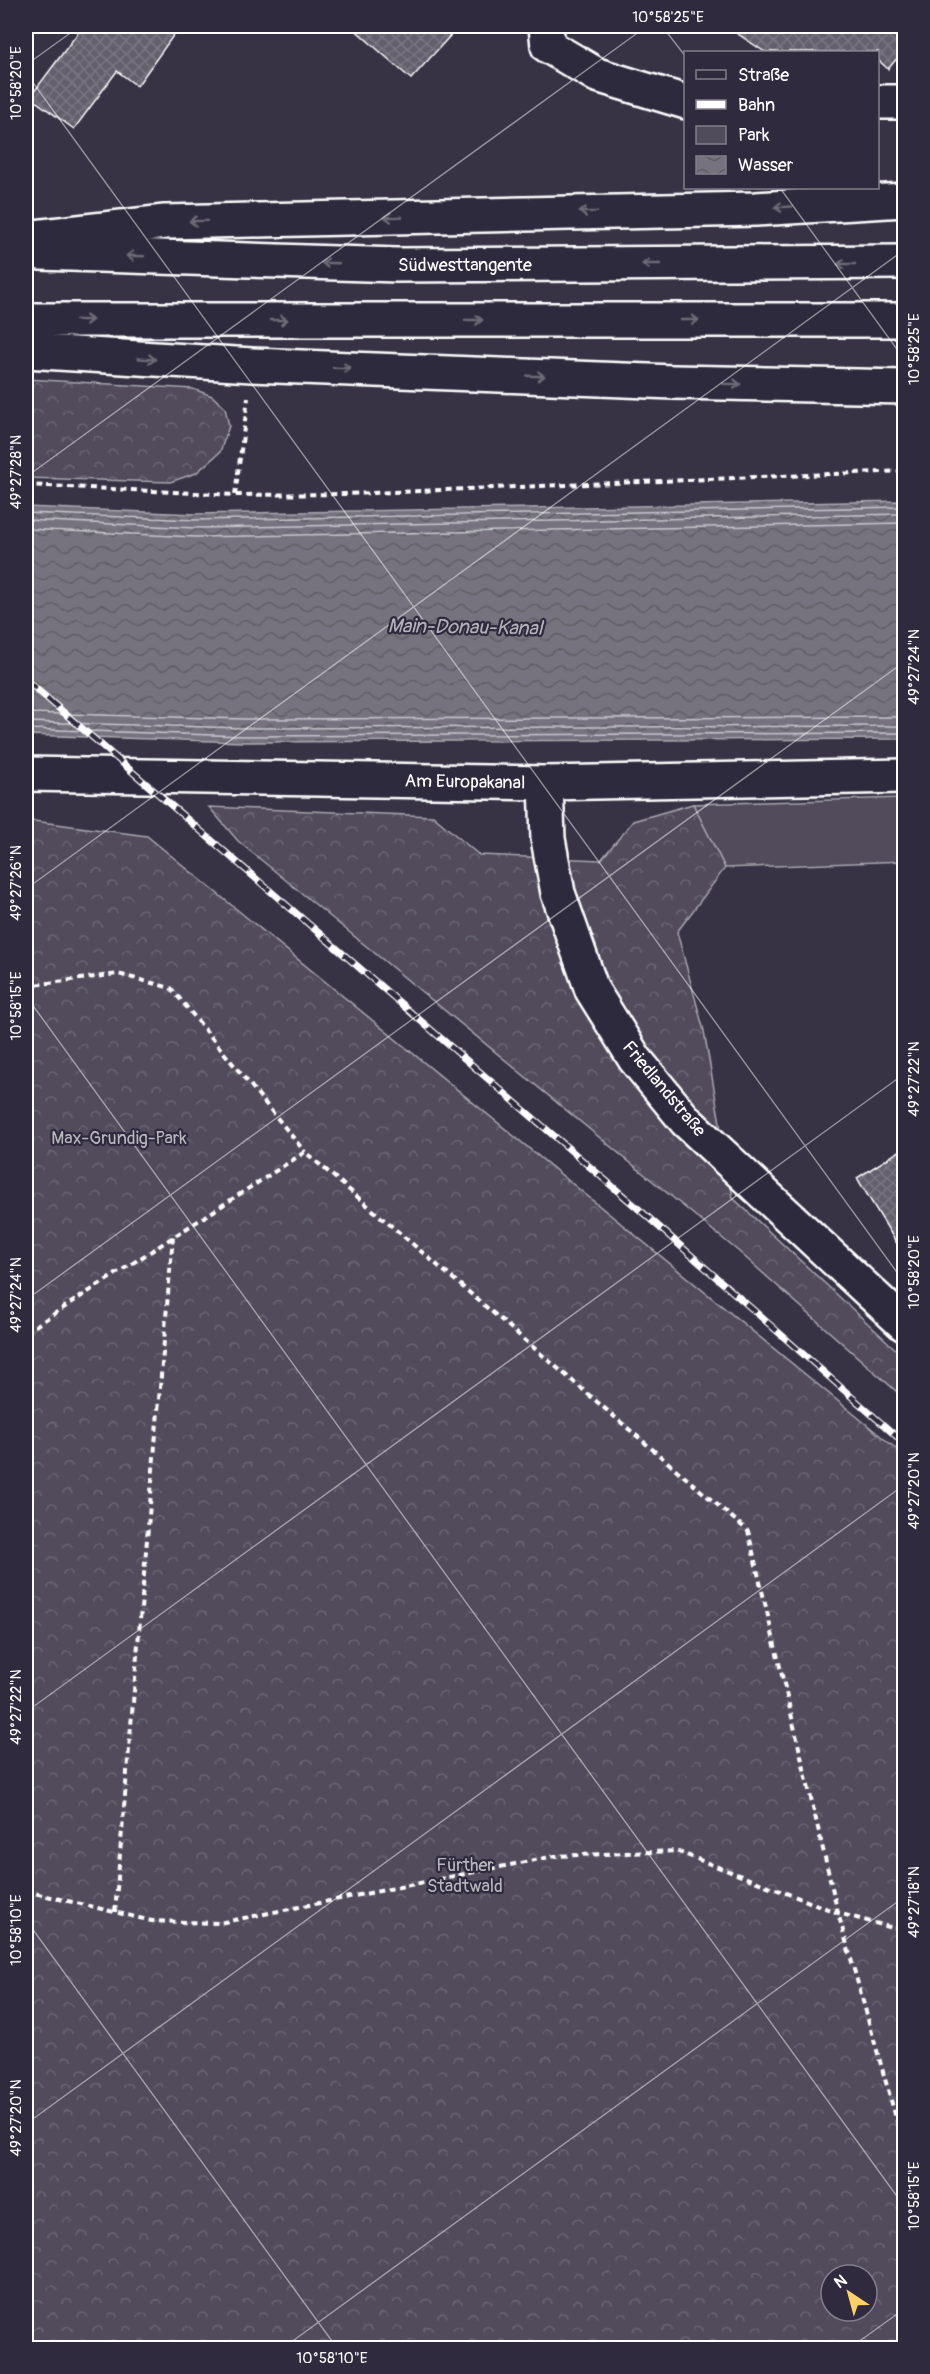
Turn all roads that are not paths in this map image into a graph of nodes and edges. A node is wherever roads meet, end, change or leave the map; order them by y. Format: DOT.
graph roads {
  1 [pos="546,26"];
  2 [pos="684,101"];
  3 [pos="879,102"];
  4 [pos="904,102"];
  5 [pos="904,200"];
  6 [pos="26,238"];
  7 [pos="26,252"];
  8 [pos="904,262"];
  9 [pos="26,320"];
  10 [pos="904,320"];
  11 [pos="26,351"];
  12 [pos="904,387"];
  13 [pos="26,774"];
  14 [pos="904,776"];
  15 [pos="546,783"];
  16 [pos="904,1324"];
  1 -- 2 [label="main road"];
  3 -- 4 [label="main road"];
  5 -- 6 [label="main road, one-way"];
  8 -- 7 [label="main road, Südwesttangente, one-way"];
  9 -- 10 [label="main road, one-way"];
  11 -- 12 [label="main road, one-way"];
  13 -- 15 [label="main road, Am Europakanal"];
  14 -- 15 [label="main road, Am Europakanal"];
  15 -- 16 [label="main road, Friedlandstraße"];
}
